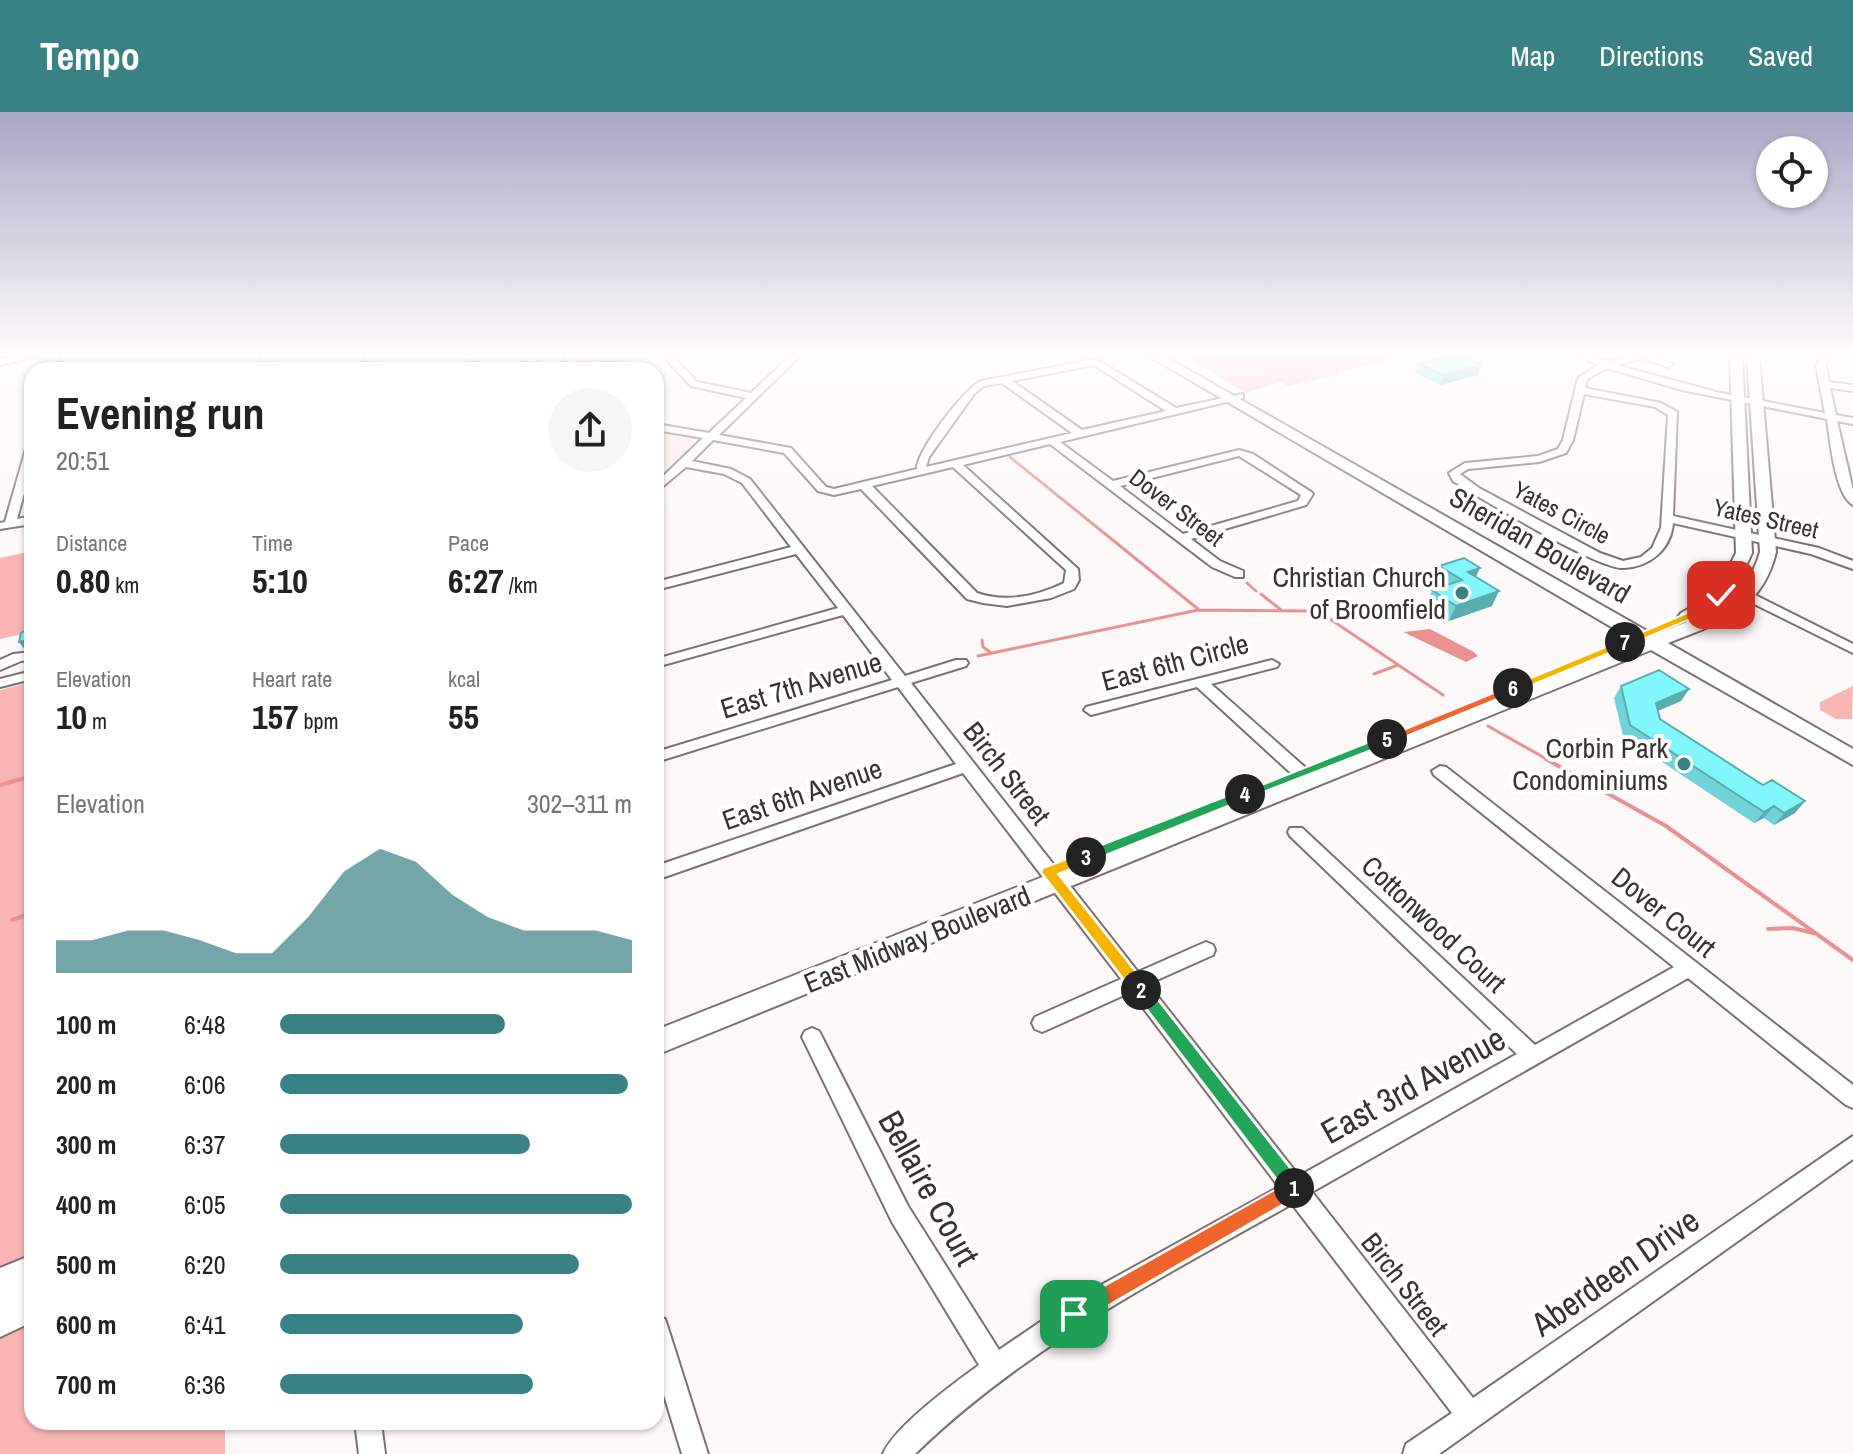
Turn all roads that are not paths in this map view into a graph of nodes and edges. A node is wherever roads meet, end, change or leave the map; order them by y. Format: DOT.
graph roads {
  1 [pos="731,419"];
  2 [pos="952,419"];
  3 [pos="1059,419"];
  4 [pos="1147,419"];
  5 [pos="1272,419"];
  6 [pos="1572,419"];
  7 [pos="1673,419"];
  8 [pos="1739,419"];
  9 [pos="1758,419"];
  10 [pos="1831,419"];
  11 [pos="664,428"];
  12 [pos="1081,434"];
  13 [pos="711,437"];
  14 [pos="1053,441"];
  15 [pos="1539,459"];
  16 [pos="684,463"];
  17 [pos="956,464"];
  18 [pos="1552,467"];
  19 [pos="24,469"];
  20 [pos="1441,470"];
  21 [pos="924,471"];
  22 [pos="1454,473"];
  23 [pos="664,482"];
  24 [pos="864,485"];
  25 [pos="1110,485"];
  26 [pos="1853,502"];
  27 [pos="1668,518"];
  28 [pos="5,526"];
  29 [pos="1745,535"];
  30 [pos="1181,538"];
  31 [pos="1768,540"];
  32 [pos="799,549"];
  33 [pos="1853,565"];
  34 [pos="1239,574"];
  35 [pos="664,584"];
  36 [pos="1747,595"];
  37 [pos="846,610"];
  38 [pos="1647,640"];
  39 [pos="1853,649"];
  40 [pos="24,657"];
  41 [pos="664,661"];
  42 [pos="961,663"];
  43 [pos="1272,664"];
  44 [pos="0,666"];
  45 [pos="24,677"];
  46 [pos="900,681"];
  47 [pos="0,683"];
  48 [pos="1201,683"];
  49 [pos="1091,710"];
  50 [pos="664,755"];
  51 [pos="1853,758"];
  52 [pos="966,766"];
  53 [pos="1440,771"];
  54 [pos="1306,777"];
  55 [pos="1296,832"];
  56 [pos="664,870"];
  57 [pos="1052,877"];
  58 [pos="1206,950"];
  59 [pos="1690,968"];
  60 [pos="1135,983"];
  61 [pos="1042,1023"];
  62 [pos="664,1024"];
  63 [pos="812,1037"];
  64 [pos="664,1040"];
  65 [pos="1533,1056"];
  66 [pos="1853,1098"];
  67 [pos="1853,1146"];
  68 [pos="1296,1190"];
  69 [pos="24,1274"];
  70 [pos="0,1285"];
  71 [pos="24,1308"];
  72 [pos="0,1320"];
  73 [pos="664,1354"];
  74 [pos="995,1367"];
  75 [pos="1471,1416"];
  76 [pos="369,1430"];
  77 [pos="372,1454"];
  78 [pos="695,1454"];
  79 [pos="896,1454"];
  80 [pos="1416,1454"];
  1 -- 13 [label="street"];
  2 -- 21 [label="street"];
  3 -- 12 [label="street"];
  4 -- 12 [label="street"];
  5 -- 38 [label="main road, Sheridan Boulevard"];
  6 -- 15 [label="street"];
  7 -- 27 [label="street, Yates Circle"];
  8 -- 29 [label="main road, East Midway Boulevard"];
  9 -- 31 [label="main road, East Midway Boulevard"];
  10 -- 26 [label="street"];
  11 -- 13 [label="street"];
  12 -- 14 [label="street"];
  13 -- 16 [label="street"];
  13 -- 24 [label="street"];
  14 -- 17 [label="street"];
  14 -- 25 [label="street, Dover Street"];
  15 -- 18 [label="street"];
  15 -- 22 [label="street"];
  16 -- 23 [label="street"];
  16 -- 32 [label="street, Birch Street"];
  17 -- 21 [label="street"];
  17 -- 24 [label="street"];
  19 -- 28 [label="street"];
  20 -- 22 [label="street"];
  21 -- 24 [label="street"];
  22 -- 27 [label="street, Yates Circle"];
  25 -- 30 [label="street, Dover Street"];
  25 -- 30 [label="street"];
  27 -- 29 [label="street, Yates Street"];
  29 -- 31 [label="street, Yates Street"];
  29 -- 38 [label="main road, East Midway Boulevard"];
  30 -- 34 [label="street, Dover Street"];
  31 -- 33 [label="street, Yates Street"];
  31 -- 36 [label="main road, East Midway Boulevard"];
  32 -- 35 [label="street"];
  32 -- 37 [label="street, Birch Street"];
  36 -- 38 [label="main road, East Midway Boulevard"];
  36 -- 39 [label="street"];
  37 -- 41 [label="street"];
  37 -- 46 [label="street, Birch Street"];
  38 -- 51 [label="main road, Sheridan Boulevard"];
  38 -- 54 [label="main road, East Midway Boulevard"];
  40 -- 44 [label="street"];
  42 -- 46 [label="street, East 7th Avenue"];
  43 -- 48 [label="street, East 6th Circle"];
  45 -- 47 [label="street"];
  46 -- 50 [label="street, East 7th Avenue"];
  46 -- 52 [label="street, Birch Street"];
  48 -- 49 [label="street, East 6th Circle"];
  48 -- 54 [label="street"];
  52 -- 56 [label="street, East 6th Avenue"];
  52 -- 57 [label="street, Birch Street"];
  53 -- 59 [label="street, Dover Court"];
  54 -- 57 [label="main road, East Midway Boulevard"];
  55 -- 65 [label="street, Cottonwood Court"];
  57 -- 60 [label="street, Birch Street"];
  57 -- 62 [label="main road, East Midway Boulevard"];
  57 -- 64 [label="main road, East Midway Boulevard"];
  58 -- 60 [label="street"];
  59 -- 65 [label="street, East 3rd Avenue"];
  59 -- 66 [label="street, Dover Court"];
  60 -- 61 [label="street"];
  60 -- 68 [label="street, Birch Street"];
  63 -- 74 [label="street, Bellaire Court"];
  65 -- 68 [label="street, East 3rd Avenue"];
  67 -- 75 [label="street, Aberdeen Drive"];
  68 -- 74 [label="street, East 3rd Avenue"];
  68 -- 75 [label="street, Birch Street"];
  69 -- 70 [label="main road"];
  71 -- 72 [label="main road"];
  73 -- 78 [label="street"];
  74 -- 79 [label="street, East 3rd Avenue"];
  75 -- 80 [label="street, Aberdeen Drive"];
  76 -- 77 [label="street"];
}
